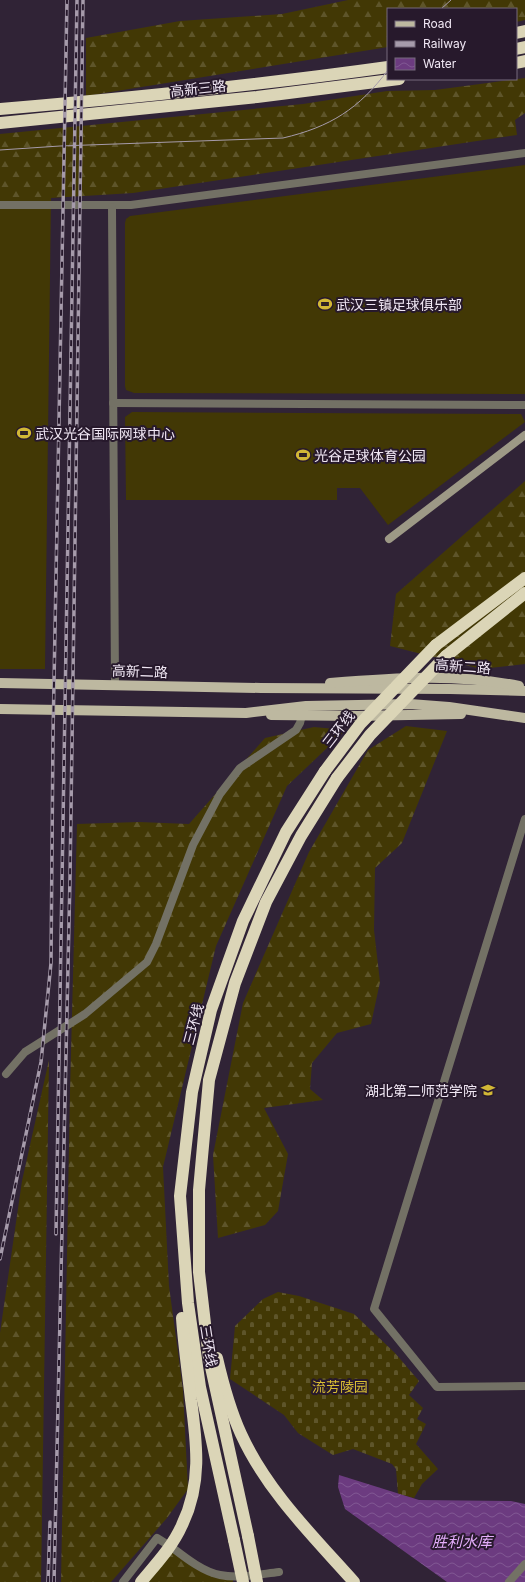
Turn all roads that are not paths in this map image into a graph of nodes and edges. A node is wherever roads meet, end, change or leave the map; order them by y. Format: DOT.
graph roads {
  1 [pos="387,65"];
  2 [pos="390,80"];
  3 [pos="0,109"];
  4 [pos="0,123"];
  5 [pos="525,153"];
  6 [pos="0,205"];
  7 [pos="112,207"];
  8 [pos="113,403"];
  9 [pos="525,406"];
  10 [pos="525,435"];
  11 [pos="389,539"];
  12 [pos="525,578"];
  13 [pos="525,593"];
  14 [pos="0,683"];
  15 [pos="115,685"];
  16 [pos="280,687"];
  17 [pos="525,687"];
  18 [pos="525,691"];
  19 [pos="0,709"];
  20 [pos="246,712"];
  21 [pos="484,713"];
  22 [pos="302,715"];
  23 [pos="525,718"];
  24 [pos="525,819"];
  25 [pos="6,1074"];
  26 [pos="199,1190"];
  27 [pos="184,1245"];
  28 [pos="525,1386"];
  29 [pos="165,1543"];
  30 [pos="174,1549"];
  31 [pos="525,1564"];
  32 [pos="279,1572"];
  33 [pos="122,1582"];
  34 [pos="141,1582"];
  35 [pos="243,1582"];
  36 [pos="257,1582"];
  37 [pos="354,1582"];
  38 [pos="509,1582"];
  1 -- 3 [label="highway, 高新三路"];
  2 -- 4 [label="highway, 高新三路"];
  5 -- 7 [label="street"];
  6 -- 7 [label="street"];
  7 -- 8 [label="street"];
  8 -- 9 [label="street"];
  8 -- 15 [label="street"];
  10 -- 11 [label="street"];
  12 -- 27 [label="highway, 三环线, bridge"];
  13 -- 26 [label="highway, 三环线, bridge"];
  14 -- 15 [label="main road, 高新二路"];
  15 -- 16 [label="main road, 高新二路"];
  16 -- 17 [label="main road, 高新二路"];
  16 -- 18 [label="main road, 高新二路"];
  19 -- 20 [label="main road"];
  20 -- 21 [label="main road"];
  20 -- 22 [label="main road"];
  21 -- 22 [label="main road"];
  21 -- 23 [label="main road"];
  22 -- 25 [label="street"];
  24 -- 28 [label="street"];
  26 -- 36 [label="highway, 三环线, bridge"];
  26 -- 37 [label="highway"];
  27 -- 34 [label="highway"];
  27 -- 35 [label="highway, 三环线, bridge"];
  29 -- 33 [label="street"];
  30 -- 32 [label="street"];
  31 -- 38 [label="street"];
}
